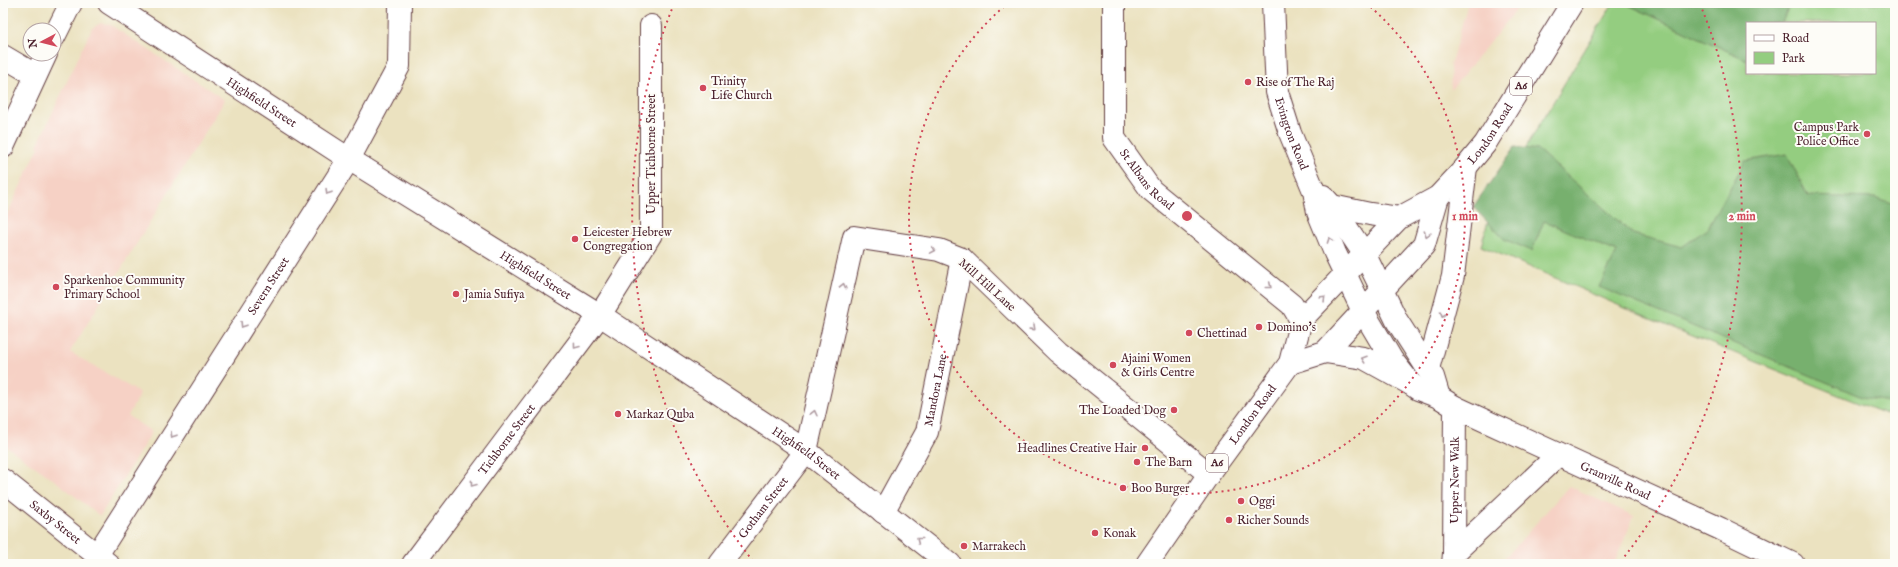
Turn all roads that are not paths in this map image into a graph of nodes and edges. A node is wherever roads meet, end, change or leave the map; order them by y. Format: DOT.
graph roads {
  1 [pos="71,3"];
  2 [pos="109,3"];
  3 [pos="400,3"];
  4 [pos="1114,3"];
  5 [pos="1273,3"];
  6 [pos="1572,3"];
  7 [pos="62,22"];
  8 [pos="651,26"];
  9 [pos="3,56"];
  10 [pos="42,62"];
  11 [pos="25,69"];
  12 [pos="3,147"];
  13 [pos="349,159"];
  14 [pos="1466,167"];
  15 [pos="1314,191"];
  16 [pos="1438,197"];
  17 [pos="1332,206"];
  18 [pos="1399,218"];
  19 [pos="1365,255"];
  20 [pos="962,259"];
  21 [pos="1345,276"];
  22 [pos="1382,292"];
  23 [pos="1363,311"];
  24 [pos="600,315"];
  25 [pos="1301,320"];
  26 [pos="1325,352"];
  27 [pos="1290,363"];
  28 [pos="1428,369"];
  29 [pos="1411,384"];
  30 [pos="1447,402"];
  31 [pos="806,451"];
  32 [pos="1558,455"];
  33 [pos="1209,474"];
  34 [pos="3,480"];
  35 [pos="883,512"];
  36 [pos="1454,558"];
  37 [pos="102,560"];
  38 [pos="414,564"];
  39 [pos="720,564"];
  40 [pos="950,564"];
  41 [pos="1147,564"];
  42 [pos="1793,564"];
  1 -- 7 [label="street"];
  2 -- 13 [label="street, Highfield Street"];
  3 -- 13 [label="street, Severn Street"];
  4 -- 25 [label="street, St Albans Road, one-way"];
  5 -- 15 [label="street, Evington Road"];
  6 -- 14 [label="street, London Road / A6"];
  8 -- 24 [label="street, Upper Tichborne Street"];
  9 -- 11 [label="street"];
  10 -- 12 [label="street"];
  13 -- 24 [label="street, Highfield Street"];
  13 -- 37 [label="street, Severn Street, one-way"];
  14 -- 16 [label="street, London Road / A6"];
  14 -- 28 [label="street, one-way"];
  15 -- 17 [label="street, Evington Road"];
  21 -- 15 [label="street, Evington Road, one-way"];
  16 -- 18 [label="street, London Road / A6"];
  16 -- 22 [label="street, London Road / A6, one-way"];
  17 -- 18 [label="street"];
  17 -- 19 [label="street, Evington Road"];
  18 -- 19 [label="street, London Road / A6"];
  19 -- 21 [label="street, London Road / A6"];
  19 -- 22 [label="street"];
  31 -- 20 [label="street, Mill Hill Lane, one-way"];
  20 -- 33 [label="street, Mill Hill Lane, one-way"];
  20 -- 35 [label="street, Mandora Lane"];
  21 -- 23 [label="street, Granville Road"];
  25 -- 21 [label="street, London Road / A6, one-way"];
  22 -- 23 [label="street, London Road / A6"];
  22 -- 28 [label="street"];
  23 -- 26 [label="street, London Road / A6"];
  23 -- 29 [label="street, Granville Road"];
  24 -- 31 [label="street, Highfield Street"];
  24 -- 38 [label="street, Tichborne Street, one-way"];
  25 -- 27 [label="street, London Road / A6"];
  26 -- 27 [label="street, London Road / A6"];
  29 -- 26 [label="street, one-way"];
  27 -- 33 [label="street, London Road / A6"];
  28 -- 30 [label="street"];
  29 -- 30 [label="street, Granville Road"];
  30 -- 32 [label="street, Granville Road"];
  30 -- 36 [label="street, Upper New Walk"];
  31 -- 35 [label="street, Highfield Street"];
  31 -- 39 [label="street, Gotham Street"];
  32 -- 36 [label="street, Upper New Walk"];
  32 -- 42 [label="street, Granville Road"];
  33 -- 41 [label="street, London Road / A6"];
  34 -- 37 [label="street, Saxby Street"];
  40 -- 35 [label="street, Highfield Street, one-way"];
}
